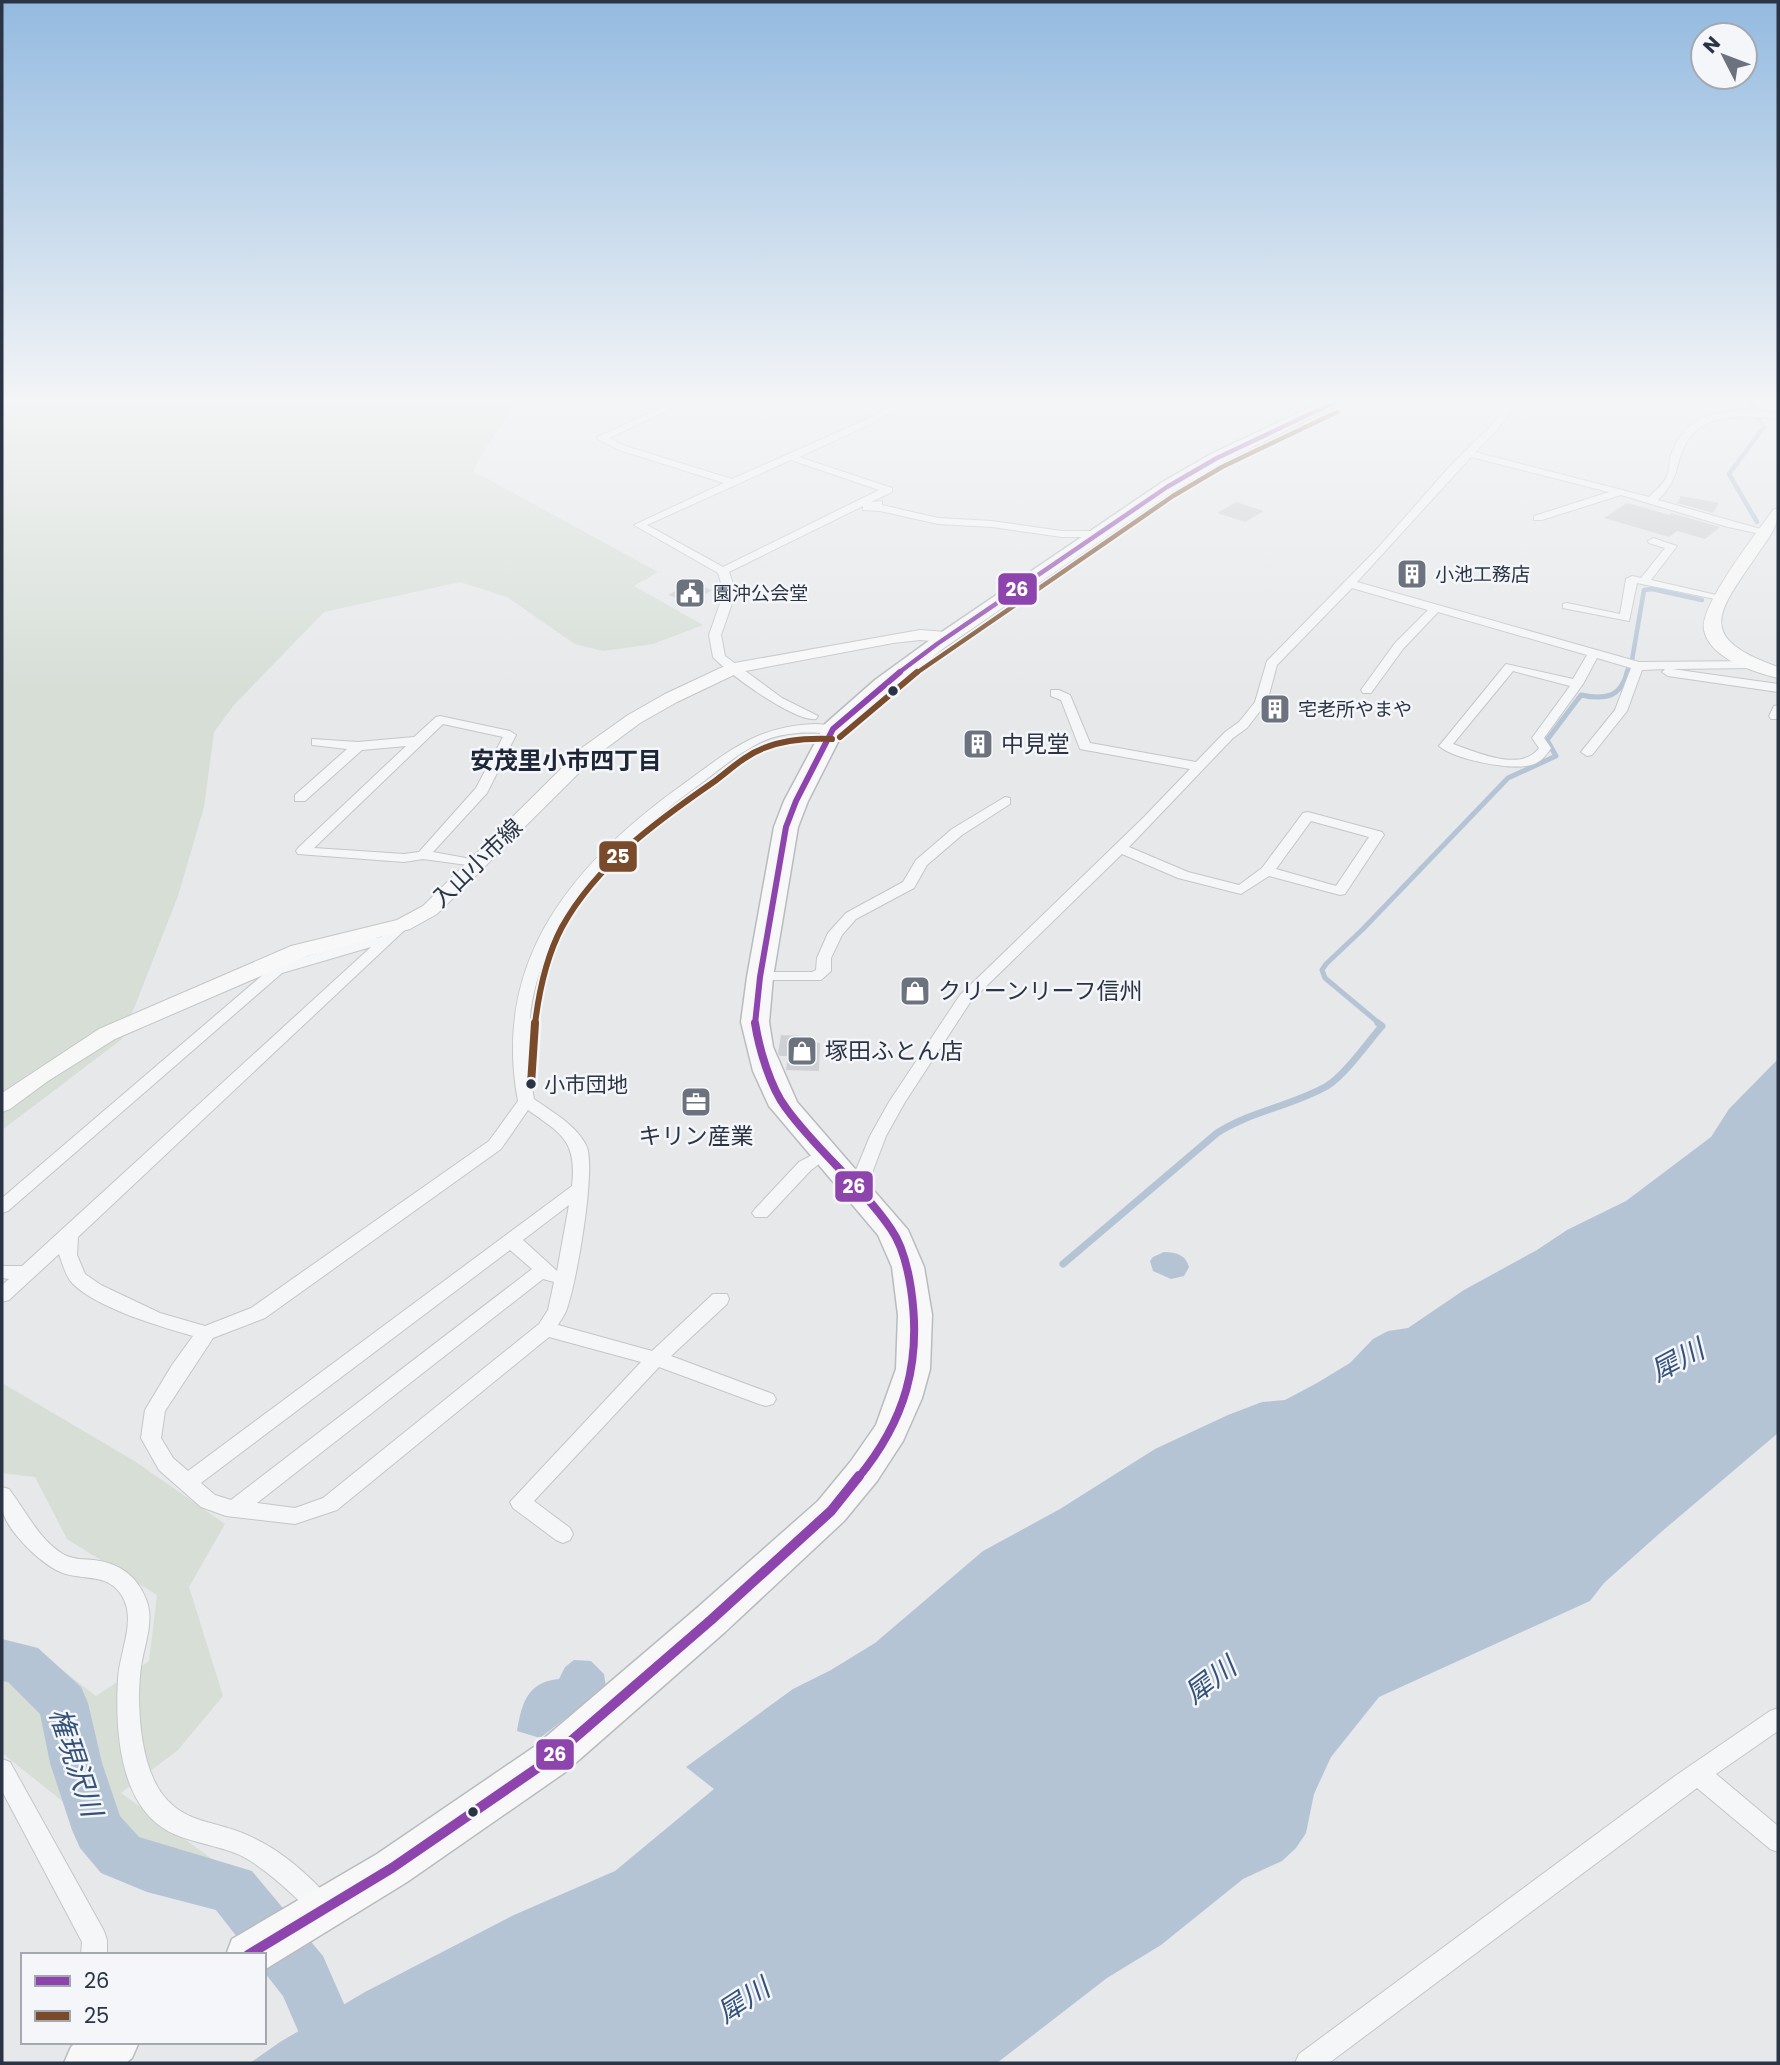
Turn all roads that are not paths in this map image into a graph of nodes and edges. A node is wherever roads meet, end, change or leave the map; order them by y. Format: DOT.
graph roads {
  1 [pos="694,499"];
  2 [pos="871,499"];
  3 [pos="886,499"];
  4 [pos="1151,499"];
  5 [pos="1426,499"];
  6 [pos="1597,499"];
  7 [pos="1645,499"];
  8 [pos="1651,501"];
  9 [pos="1778,513"];
  10 [pos="1538,518"];
  11 [pos="1766,532"];
  12 [pos="1096,534"];
  13 [pos="1653,541"];
  14 [pos="723,571"];
  15 [pos="1644,582"];
  16 [pos="1351,583"];
  17 [pos="1721,599"];
  18 [pos="1567,606"];
  19 [pos="1436,608"];
  20 [pos="946,638"];
  21 [pos="1594,653"];
  22 [pos="1753,664"];
  23 [pos="1638,666"];
  24 [pos="735,668"];
  25 [pos="1778,673"];
  26 [pos="1577,684"];
  27 [pos="1778,688"];
  28 [pos="1367,690"];
  29 [pos="1055,693"];
  30 [pos="823,722"];
  31 [pos="416,741"];
  32 [pos="317,742"];
  33 [pos="358,746"];
  34 [pos="1587,752"];
  35 [pos="1200,767"];
  36 [pos="300,798"];
  37 [pos="1005,801"];
  38 [pos="1119,848"];
  39 [pos="423,855"];
  40 [pos="477,864"];
  41 [pos="1267,871"];
  42 [pos="403,925"];
  43 [pos="386,941"];
  44 [pos="760,977"];
  45 [pos="526,1101"];
  46 [pos="2,1104"];
  47 [pos="825,1154"];
  48 [pos="852,1183"];
  49 [pos="579,1189"];
  50 [pos="2,1207"];
  51 [pos="761,1213"];
  52 [pos="69,1235"];
  53 [pos="511,1240"];
  54 [pos="543,1270"];
  55 [pos="2,1272"];
  56 [pos="25,1273"];
  57 [pos="562,1284"];
  58 [pos="2,1295"];
  59 [pos="720,1299"];
  60 [pos="546,1329"];
  61 [pos="206,1334"];
  62 [pos="656,1359"];
  63 [pos="766,1399"];
  64 [pos="189,1481"];
  65 [pos="2,1495"];
  66 [pos="235,1509"];
  67 [pos="563,1534"];
  68 [pos="1778,1718"];
  69 [pos="2,1769"];
  70 [pos="1698,1774"];
  71 [pos="1778,1841"];
  72 [pos="312,1916"];
  73 [pos="94,1953"];
  74 [pos="251,1953"];
  75 [pos="1308,2063"];
  1 -- 14 [label="street"];
  2 -- 14 [label="street"];
  3 -- 12 [label="street"];
  4 -- 12 [label="highway"];
  5 -- 16 [label="street"];
  6 -- 10 [label="street"];
  7 -- 8 [label="street"];
  8 -- 11 [label="street"];
  9 -- 11 [label="main road"];
  11 -- 17 [label="main road"];
  12 -- 20 [label="highway"];
  13 -- 15 [label="street"];
  14 -- 24 [label="street"];
  15 -- 17 [label="street"];
  15 -- 18 [label="street"];
  16 -- 19 [label="street"];
  16 -- 35 [label="street"];
  17 -- 22 [label="main road"];
  19 -- 21 [label="street"];
  19 -- 28 [label="street"];
  20 -- 24 [label="main road, 入山小市線"];
  20 -- 30 [label="highway"];
  21 -- 23 [label="street"];
  21 -- 26 [label="street"];
  22 -- 23 [label="street"];
  22 -- 25 [label="main road"];
  23 -- 27 [label="street"];
  23 -- 34 [label="street"];
  24 -- 30 [label="street"];
  24 -- 40 [label="main road, 入山小市線"];
  26 -- 26 [label="street"];
  29 -- 35 [label="street"];
  30 -- 44 [label="highway"];
  30 -- 45 [label="street"];
  31 -- 33 [label="street"];
  31 -- 39 [label="street"];
  31 -- 39 [label="street"];
  32 -- 33 [label="street"];
  33 -- 36 [label="street"];
  35 -- 38 [label="street"];
  37 -- 44 [label="street"];
  38 -- 41 [label="street"];
  38 -- 48 [label="street"];
  39 -- 40 [label="street"];
  40 -- 42 [label="main road, 入山小市線"];
  41 -- 41 [label="street"];
  42 -- 43 [label="street"];
  42 -- 46 [label="main road, 入山小市線"];
  43 -- 50 [label="street"];
  43 -- 52 [label="street"];
  44 -- 47 [label="highway"];
  45 -- 49 [label="street"];
  45 -- 61 [label="street"];
  47 -- 48 [label="highway"];
  47 -- 51 [label="street"];
  48 -- 72 [label="highway"];
  49 -- 53 [label="street"];
  49 -- 57 [label="street"];
  52 -- 56 [label="street"];
  52 -- 61 [label="street"];
  53 -- 54 [label="street"];
  53 -- 64 [label="street"];
  54 -- 57 [label="street"];
  54 -- 66 [label="street"];
  55 -- 56 [label="street"];
  56 -- 58 [label="street"];
  57 -- 60 [label="street"];
  59 -- 62 [label="street"];
  60 -- 62 [label="street"];
  60 -- 66 [label="street"];
  61 -- 64 [label="street"];
  62 -- 63 [label="street"];
  62 -- 67 [label="street"];
  64 -- 66 [label="street"];
  65 -- 72 [label="street"];
  68 -- 70 [label="street"];
  69 -- 73 [label="street"];
  70 -- 71 [label="street"];
  70 -- 75 [label="street"];
  72 -- 74 [label="highway"];
}
